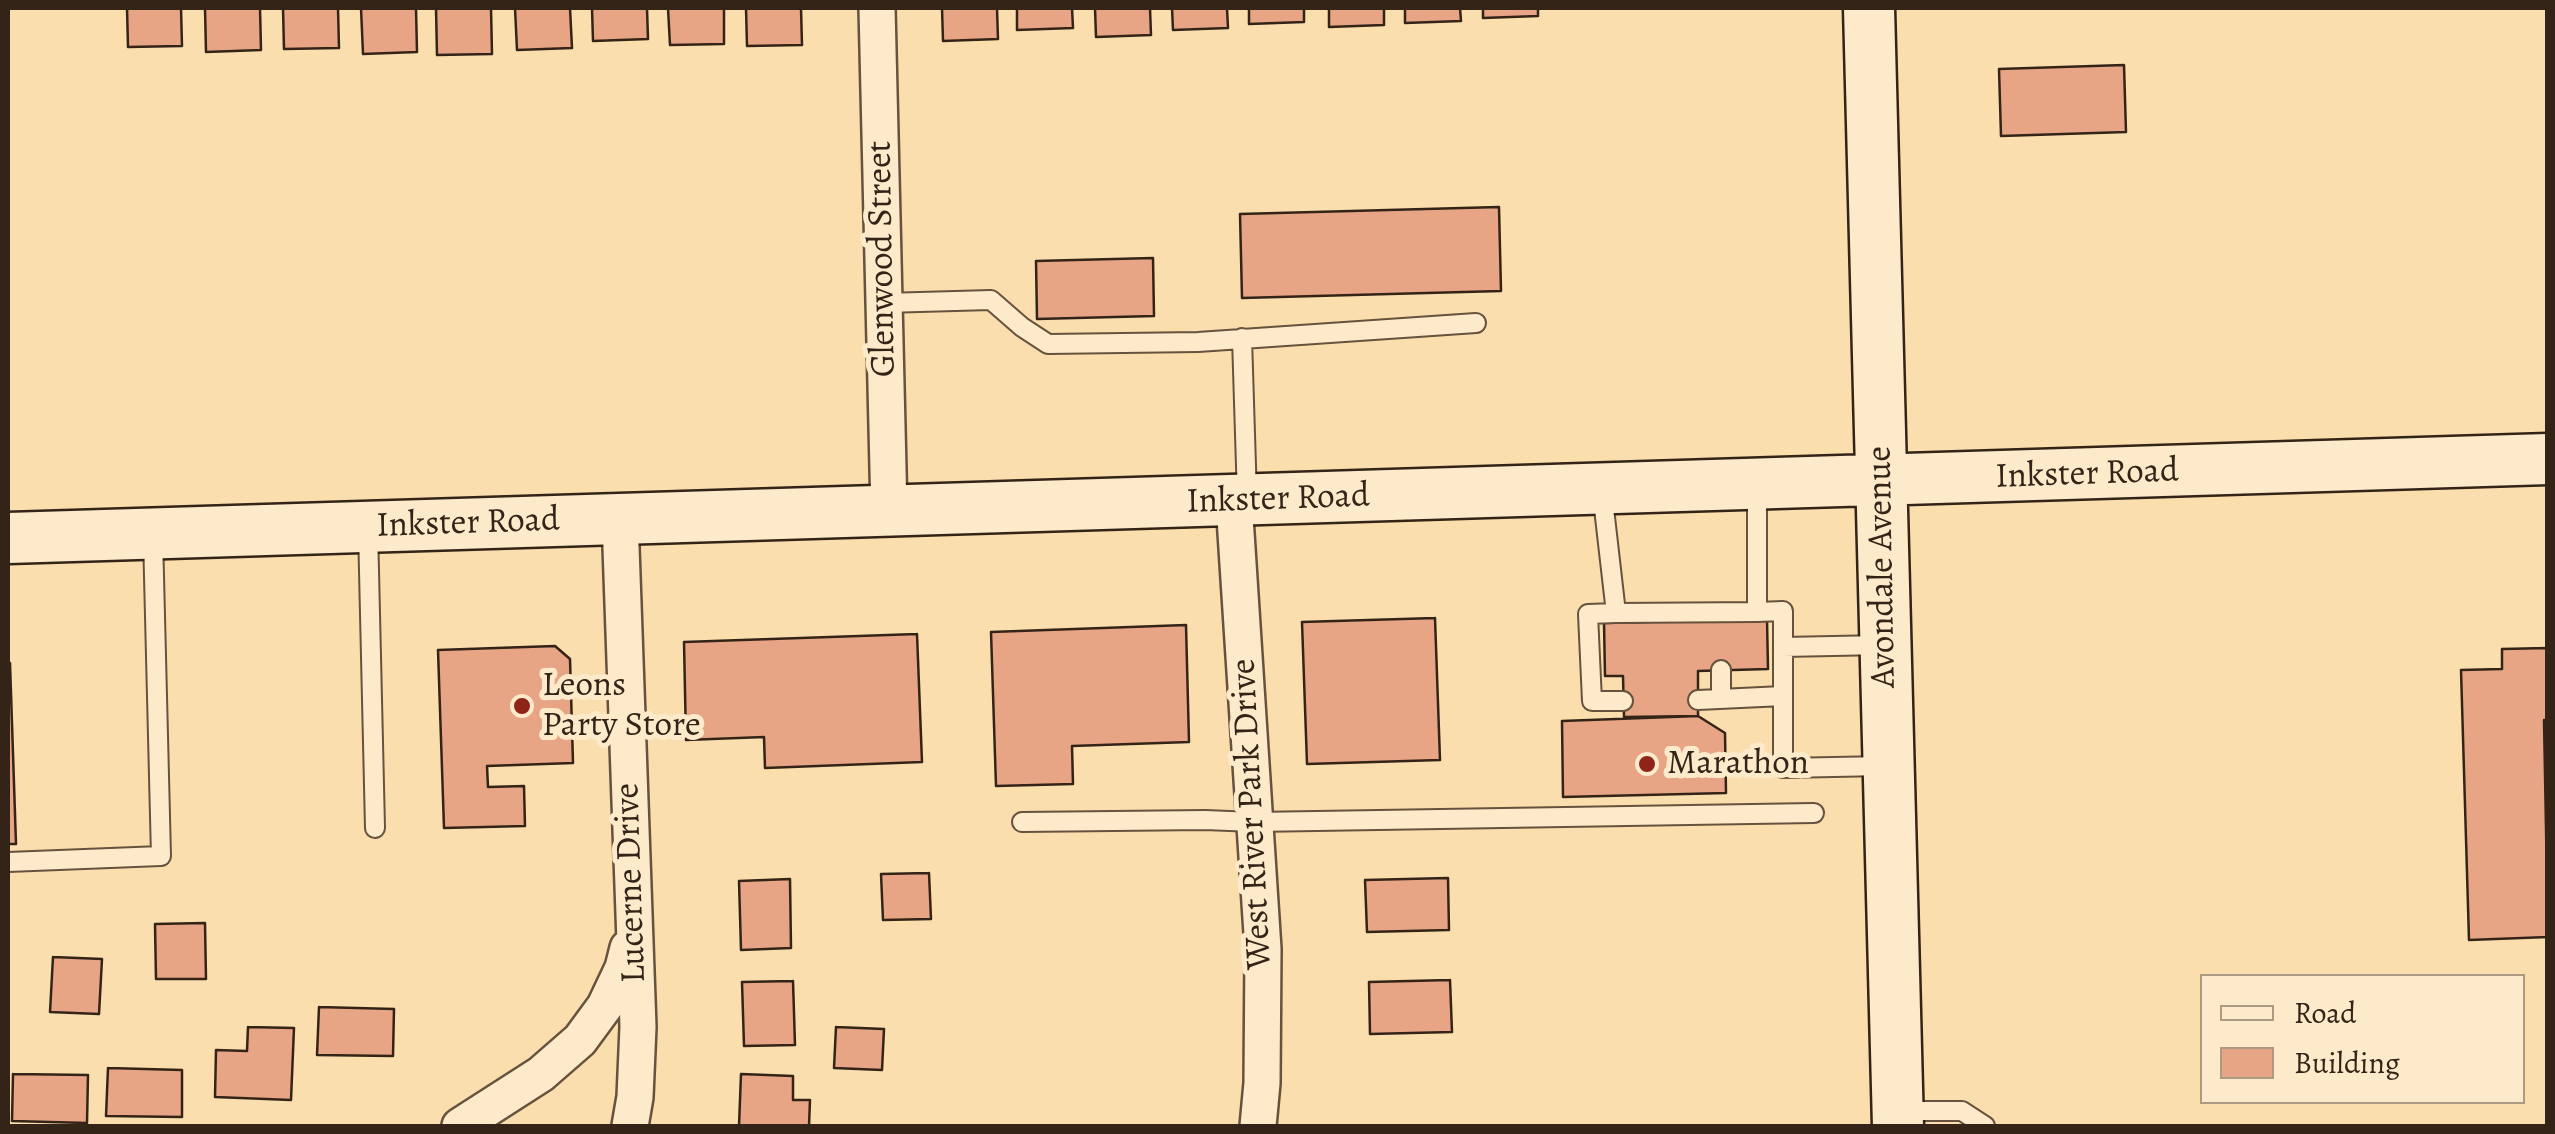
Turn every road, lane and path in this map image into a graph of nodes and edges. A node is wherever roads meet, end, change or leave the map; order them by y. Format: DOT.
graph roads {
  1 [pos="877,8"];
  2 [pos="1869,8"];
  3 [pos="884,304"];
  4 [pos="1476,323"];
  5 [pos="1242,338"];
  6 [pos="2548,460"];
  7 [pos="1881,482"];
  8 [pos="1757,485"];
  9 [pos="1602,490"];
  10 [pos="1241,501"];
  11 [pos="888,512"];
  12 [pos="620,519"];
  13 [pos="368,527"];
  14 [pos="153,534"];
  15 [pos="8,538"];
  16 [pos="1757,612"];
  17 [pos="1616,613"];
  18 [pos="1886,645"];
  19 [pos="1784,647"];
  20 [pos="1721,670"];
  21 [pos="1784,696"];
  22 [pos="1722,698"];
  23 [pos="1698,700"];
  24 [pos="1623,701"];
  25 [pos="1888,766"];
  26 [pos="1814,812"];
  27 [pos="1022,822"];
  28 [pos="1254,822"];
  29 [pos="375,828"];
  30 [pos="8,862"];
  31 [pos="634,928"];
  32 [pos="1898,1119"];
  33 [pos="460,1126"];
  34 [pos="630,1126"];
  35 [pos="1258,1126"];
  36 [pos="1985,1126"];
  1 -- 3 [label="street, Glenwood Street"];
  2 -- 7 [label="main road, Avondale Avenue"];
  3 -- 5 [label="lane"];
  3 -- 11 [label="street, Glenwood Street"];
  4 -- 5 [label="lane"];
  5 -- 10 [label="lane"];
  6 -- 7 [label="main road, Inkster Road"];
  7 -- 8 [label="main road, Inkster Road"];
  7 -- 18 [label="main road, Avondale Avenue"];
  8 -- 9 [label="main road, Inkster Road"];
  8 -- 16 [label="lane"];
  9 -- 10 [label="main road, Inkster Road"];
  9 -- 17 [label="lane"];
  10 -- 11 [label="main road, Inkster Road"];
  10 -- 28 [label="street, West River Park Drive"];
  11 -- 12 [label="main road, Inkster Road"];
  12 -- 13 [label="main road, Inkster Road"];
  12 -- 31 [label="street, Lucerne Drive"];
  13 -- 14 [label="main road, Inkster Road"];
  13 -- 29 [label="lane"];
  14 -- 15 [label="main road, Inkster Road"];
  14 -- 30 [label="lane"];
  16 -- 17 [label="lane"];
  16 -- 19 [label="lane"];
  17 -- 24 [label="lane"];
  18 -- 19 [label="lane"];
  18 -- 25 [label="main road, Avondale Avenue"];
  19 -- 21 [label="lane"];
  20 -- 22 [label="lane"];
  21 -- 22 [label="lane"];
  21 -- 25 [label="lane"];
  22 -- 23 [label="lane"];
  25 -- 32 [label="main road, Avondale Avenue"];
  26 -- 28 [label="lane"];
  27 -- 28 [label="lane"];
  28 -- 35 [label="street, West River Park Drive"];
  31 -- 33 [label="street"];
  31 -- 34 [label="street, Lucerne Drive"];
  32 -- 36 [label="lane"];
}
